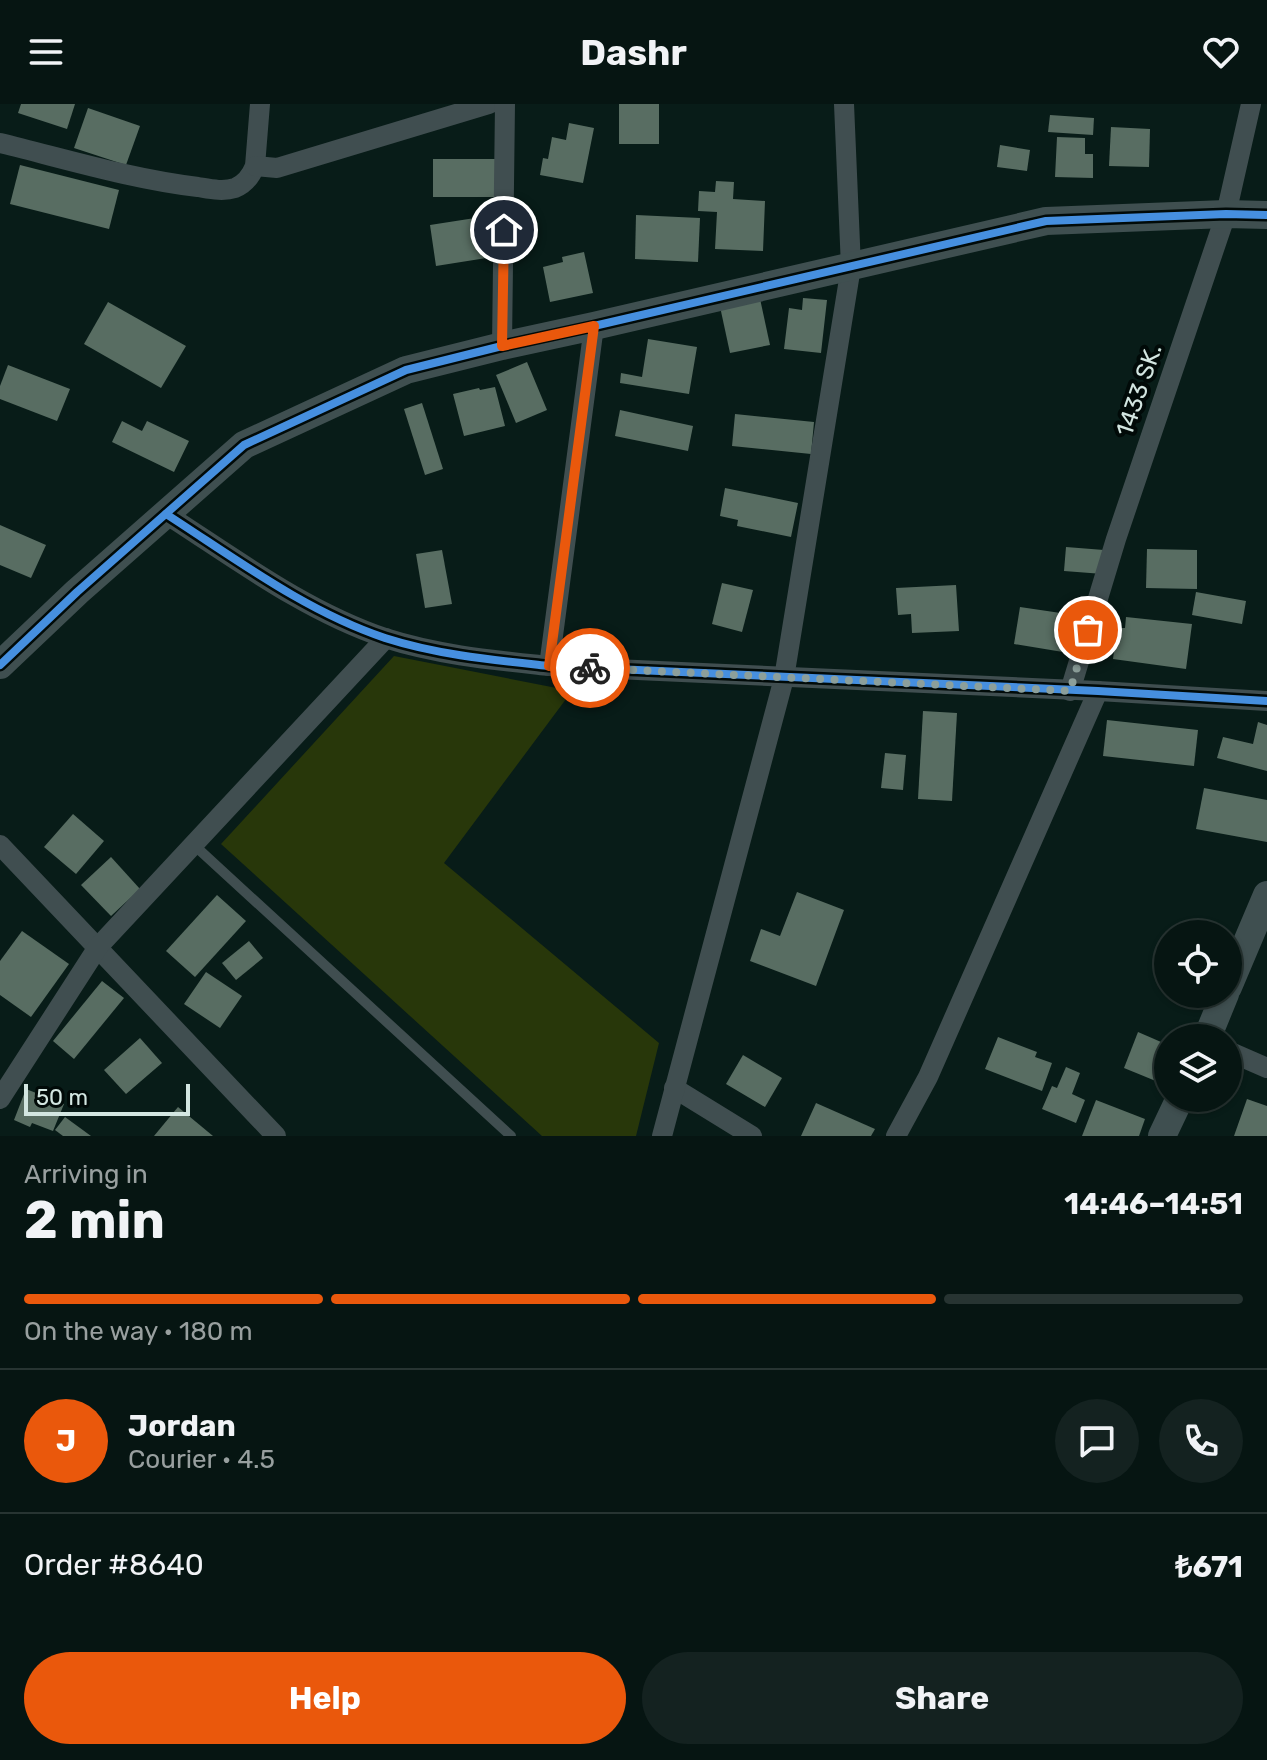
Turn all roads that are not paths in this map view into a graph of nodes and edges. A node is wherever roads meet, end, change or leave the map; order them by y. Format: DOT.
graph roads {
  1 [pos="260,104"];
  2 [pos="489,104"];
  3 [pos="505,104"];
  4 [pos="844,104"];
  5 [pos="1251,104"];
  6 [pos="0,143"];
  7 [pos="255,166"];
  8 [pos="1226,214"];
  9 [pos="1267,215"];
  10 [pos="851,267"];
  11 [pos="594,326"];
  12 [pos="502,346"];
  13 [pos="166,514"];
  14 [pos="386,638"];
  15 [pos="0,665"];
  16 [pos="549,666"];
  17 [pos="784,678"];
  18 [pos="1070,691"];
  19 [pos="1098,691"];
  20 [pos="1267,701"];
  21 [pos="0,845"];
  22 [pos="194,845"];
  23 [pos="1267,895"];
  24 [pos="98,947"];
  25 [pos="1242,954"];
  26 [pos="1242,1057"];
  27 [pos="1267,1068"];
  28 [pos="674,1088"];
  29 [pos="0,1099"];
  30 [pos="1173,1112"];
  31 [pos="263,1131"];
  32 [pos="511,1136"];
  33 [pos="662,1136"];
  34 [pos="752,1136"];
  35 [pos="896,1136"];
  36 [pos="1162,1136"];
  1 -- 7 [label="street"];
  2 -- 7 [label="street"];
  3 -- 12 [label="street"];
  4 -- 10 [label="street"];
  5 -- 8 [label="street, 1433 SK."];
  6 -- 7 [label="street"];
  8 -- 9 [label="street"];
  8 -- 10 [label="street"];
  8 -- 18 [label="street, 1433 SK."];
  10 -- 11 [label="street"];
  10 -- 17 [label="street"];
  11 -- 12 [label="street"];
  11 -- 16 [label="street"];
  12 -- 13 [label="street"];
  13 -- 14 [label="street"];
  13 -- 15 [label="street"];
  14 -- 16 [label="street"];
  14 -- 22 [label="street"];
  16 -- 17 [label="street"];
  17 -- 18 [label="street"];
  17 -- 28 [label="street"];
  18 -- 19 [label="street"];
  19 -- 20 [label="street"];
  19 -- 35 [label="street"];
  21 -- 24 [label="street"];
  22 -- 24 [label="street"];
  22 -- 32 [label="lane"];
  23 -- 25 [label="street"];
  24 -- 29 [label="street"];
  24 -- 31 [label="street"];
  26 -- 27 [label="street"];
  28 -- 33 [label="street"];
  28 -- 34 [label="street"];
  30 -- 36 [label="street"];
}
